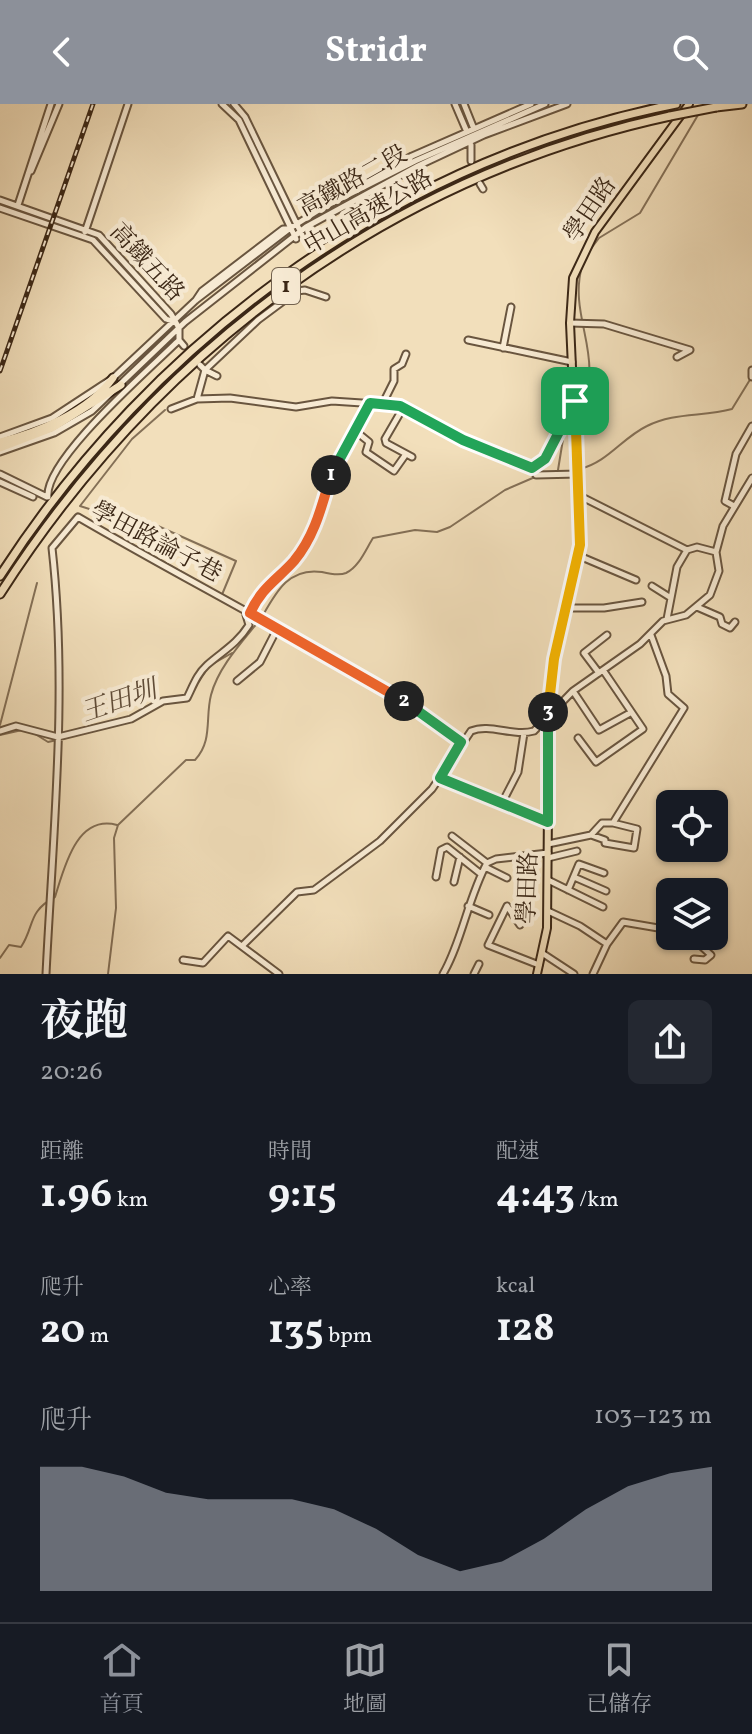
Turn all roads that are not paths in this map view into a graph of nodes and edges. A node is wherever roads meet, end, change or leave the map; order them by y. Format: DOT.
graph roads {
  1 [pos="51,104"];
  2 [pos="59,104"];
  3 [pos="128,104"];
  4 [pos="222,104"];
  5 [pos="234,104"];
  6 [pos="455,104"];
  7 [pos="464,104"];
  8 [pos="531,104"];
  9 [pos="545,104"];
  10 [pos="567,104"];
  11 [pos="689,104"];
  12 [pos="742,104"];
  13 [pos="672,105"];
  14 [pos="477,135"];
  15 [pos="470,140"];
  16 [pos="471,161"];
  17 [pos="31,172"];
  18 [pos="0,200"];
  19 [pos="18,205"];
  20 [pos="0,208"];
  21 [pos="15,213"];
  22 [pos="84,232"];
  23 [pos="296,233"];
  24 [pos="326,297"];
  25 [pos="511,307"];
  26 [pos="173,321"];
  27 [pos="573,323"];
  28 [pos="179,328"];
  29 [pos="179,340"];
  30 [pos="468,340"];
  31 [pos="184,346"];
  32 [pos="503,348"];
  33 [pos="406,354"];
  34 [pos="677,357"];
  35 [pos="573,362"];
  36 [pos="203,367"];
  37 [pos="752,370"];
  38 [pos="217,376"];
  39 [pos="752,377"];
  40 [pos="113,378"];
  41 [pos="121,385"];
  42 [pos="197,399"];
  43 [pos="575,401"];
  44 [pos="370,403"];
  45 [pos="383,403"];
  46 [pos="403,408"];
  47 [pos="171,409"];
  48 [pos="51,426"];
  49 [pos="752,426"];
  50 [pos="353,429"];
  51 [pos="0,445"];
  52 [pos="532,468"];
  53 [pos="0,474"];
  54 [pos="579,474"];
  55 [pos="752,478"];
  56 [pos="0,482"];
  57 [pos="580,496"];
  58 [pos="33,497"];
  59 [pos="734,506"];
  60 [pos="687,550"];
  61 [pos="716,552"];
  62 [pos="577,555"];
  63 [pos="0,576"];
  64 [pos="636,580"];
  65 [pos="652,586"];
  66 [pos="0,594"];
  67 [pos="671,598"];
  68 [pos="642,602"];
  69 [pos="697,607"];
  70 [pos="566,608"];
  71 [pos="250,613"];
  72 [pos="667,619"];
  73 [pos="735,622"];
  74 [pos="277,629"];
  75 [pos="651,634"];
  76 [pos="607,635"];
  77 [pos="601,671"];
  78 [pos="237,681"];
  79 [pos="573,691"];
  80 [pos="548,713"];
  81 [pos="630,713"];
  82 [pos="0,731"];
  83 [pos="524,733"];
  84 [pos="58,737"];
  85 [pos="578,738"];
  86 [pos="461,742"];
  87 [pos="440,778"];
  88 [pos="502,803"];
  89 [pos="548,822"];
  90 [pos="613,823"];
  91 [pos="591,835"];
  92 [pos="452,836"];
  93 [pos="548,844"];
  94 [pos="577,851"];
  95 [pos="527,855"];
  96 [pos="548,855"];
  97 [pos="460,857"];
  98 [pos="486,865"];
  99 [pos="604,873"];
  100 [pos="481,874"];
  101 [pos="436,877"];
  102 [pos="574,877"];
  103 [pos="507,878"];
  104 [pos="548,880"];
  105 [pos="454,882"];
  106 [pos="568,890"];
  107 [pos="606,891"];
  108 [pos="526,902"];
  109 [pos="468,906"];
  110 [pos="603,907"];
  111 [pos="548,911"];
  112 [pos="489,915"];
  113 [pos="520,925"];
  114 [pos="656,927"];
  115 [pos="607,944"];
  116 [pos="242,946"];
  117 [pos="705,950"];
  118 [pos="542,953"];
  119 [pos="694,959"];
  120 [pos="183,960"];
  121 [pos="479,964"];
  122 [pos="539,965"];
  123 [pos="46,974"];
  124 [pos="279,974"];
  125 [pos="443,974"];
  126 [pos="474,974"];
  127 [pos="537,974"];
  128 [pos="574,974"];
  129 [pos="593,974"];
  1 -- 17 [label="street"];
  2 -- 17 [label="street"];
  3 -- 22 [label="street"];
  4 -- 23 [label="street"];
  5 -- 23 [label="street"];
  6 -- 15 [label="street"];
  7 -- 14 [label="street"];
  8 -- 14 [label="street, 高鐵路二段"];
  9 -- 14 [label="street, 高鐵路二段"];
  10 -- 14 [label="street, 高鐵路二段"];
  11 -- 27 [label="main road, 學田路"];
  12 -- 66 [label="highway, 中山高速公路 / 1, bridge"];
  13 -- 63 [label="highway, 中山高速公路 / 1"];
  14 -- 15 [label="street, 高鐵路二段"];
  14 -- 15 [label="street, 高鐵路二段"];
  15 -- 16 [label="street"];
  15 -- 23 [label="street, 高鐵路二段"];
  15 -- 23 [label="street, 高鐵路二段"];
  17 -- 19 [label="street"];
  18 -- 19 [label="street, 高鐵五路"];
  19 -- 21 [label="street"];
  19 -- 22 [label="street, 高鐵五路"];
  20 -- 21 [label="street, 高鐵五路"];
  21 -- 22 [label="street, 高鐵五路"];
  22 -- 26 [label="street, 高鐵五路"];
  23 -- 26 [label="street, 高鐵路二段"];
  23 -- 28 [label="street, 高鐵路二段"];
  24 -- 36 [label="street"];
  25 -- 32 [label="street"];
  26 -- 28 [label="street, 高鐵五路"];
  26 -- 40 [label="street, 高鐵路二段"];
  27 -- 34 [label="street"];
  27 -- 35 [label="main road, 學田路"];
  28 -- 29 [label="street"];
  28 -- 41 [label="street, 高鐵路二段"];
  29 -- 31 [label="street"];
  29 -- 53 [label="street"];
  30 -- 32 [label="street"];
  32 -- 35 [label="street"];
  33 -- 45 [label="street"];
  35 -- 43 [label="main road, 學田路"];
  36 -- 38 [label="street"];
  36 -- 42 [label="street"];
  37 -- 39 [label="street"];
  40 -- 48 [label="highway"];
  40 -- 51 [label="street, 高鐵路二段"];
  41 -- 48 [label="highway"];
  41 -- 51 [label="street, 高鐵路二段"];
  42 -- 44 [label="street"];
  42 -- 47 [label="street"];
  43 -- 52 [label="street"];
  43 -- 54 [label="main road, 學田路"];
  44 -- 45 [label="street"];
  44 -- 50 [label="street"];
  45 -- 46 [label="street"];
  46 -- 50 [label="street"];
  46 -- 52 [label="street"];
  48 -- 51 [label="highway"];
  49 -- 59 [label="street"];
  50 -- 71 [label="street"];
  52 -- 54 [label="street"];
  54 -- 57 [label="main road, 學田路"];
  55 -- 59 [label="street"];
  56 -- 58 [label="street"];
  57 -- 60 [label="street"];
  57 -- 62 [label="main road, 學田路"];
  59 -- 61 [label="street"];
  60 -- 61 [label="street"];
  60 -- 67 [label="street"];
  61 -- 69 [label="street"];
  62 -- 64 [label="street"];
  62 -- 70 [label="main road, 學田路"];
  65 -- 67 [label="street"];
  67 -- 72 [label="street"];
  68 -- 70 [label="street"];
  69 -- 72 [label="street"];
  69 -- 73 [label="street"];
  70 -- 80 [label="main road, 學田路"];
  71 -- 74 [label="street, 學田路論子巷"];
  71 -- 84 [label="street"];
  71 -- 84 [label="street, 學田路論子巷"];
  72 -- 75 [label="street"];
  74 -- 78 [label="street"];
  74 -- 86 [label="street, 學田路論子巷"];
  75 -- 77 [label="street"];
  75 -- 90 [label="street"];
  76 -- 77 [label="street"];
  77 -- 79 [label="street"];
  77 -- 81 [label="street"];
  79 -- 80 [label="street"];
  79 -- 81 [label="street"];
  80 -- 83 [label="street"];
  80 -- 89 [label="main road, 學田路"];
  81 -- 85 [label="street"];
  82 -- 84 [label="street"];
  83 -- 86 [label="street"];
  83 -- 88 [label="street"];
  84 -- 123 [label="street, 學田路論子巷"];
  86 -- 87 [label="street"];
  87 -- 88 [label="street"];
  87 -- 116 [label="street"];
  88 -- 89 [label="street"];
  89 -- 93 [label="main road, 學田路"];
  90 -- 91 [label="street"];
  90 -- 91 [label="street"];
  91 -- 93 [label="street"];
  92 -- 98 [label="street"];
  93 -- 96 [label="main road, 學田路"];
  94 -- 96 [label="street"];
  95 -- 96 [label="street"];
  95 -- 98 [label="street"];
  95 -- 108 [label="street"];
  96 -- 104 [label="main road, 學田路"];
  97 -- 100 [label="street"];
  97 -- 101 [label="street"];
  97 -- 105 [label="street"];
  98 -- 100 [label="street"];
  98 -- 103 [label="street"];
  99 -- 102 [label="street"];
  100 -- 109 [label="street"];
  102 -- 106 [label="street"];
  102 -- 107 [label="street"];
  104 -- 106 [label="street"];
  104 -- 111 [label="main road, 學田路"];
  106 -- 110 [label="street"];
  109 -- 112 [label="street"];
  109 -- 125 [label="street"];
  111 -- 115 [label="street"];
  111 -- 118 [label="main road, 學田路"];
  113 -- 122 [label="street"];
  114 -- 115 [label="street"];
  115 -- 129 [label="street"];
  116 -- 120 [label="street"];
  116 -- 124 [label="street"];
  117 -- 119 [label="street"];
  118 -- 122 [label="main road, 學田路"];
  118 -- 128 [label="street"];
  121 -- 126 [label="street"];
  122 -- 127 [label="main road, 學田路"];
}
